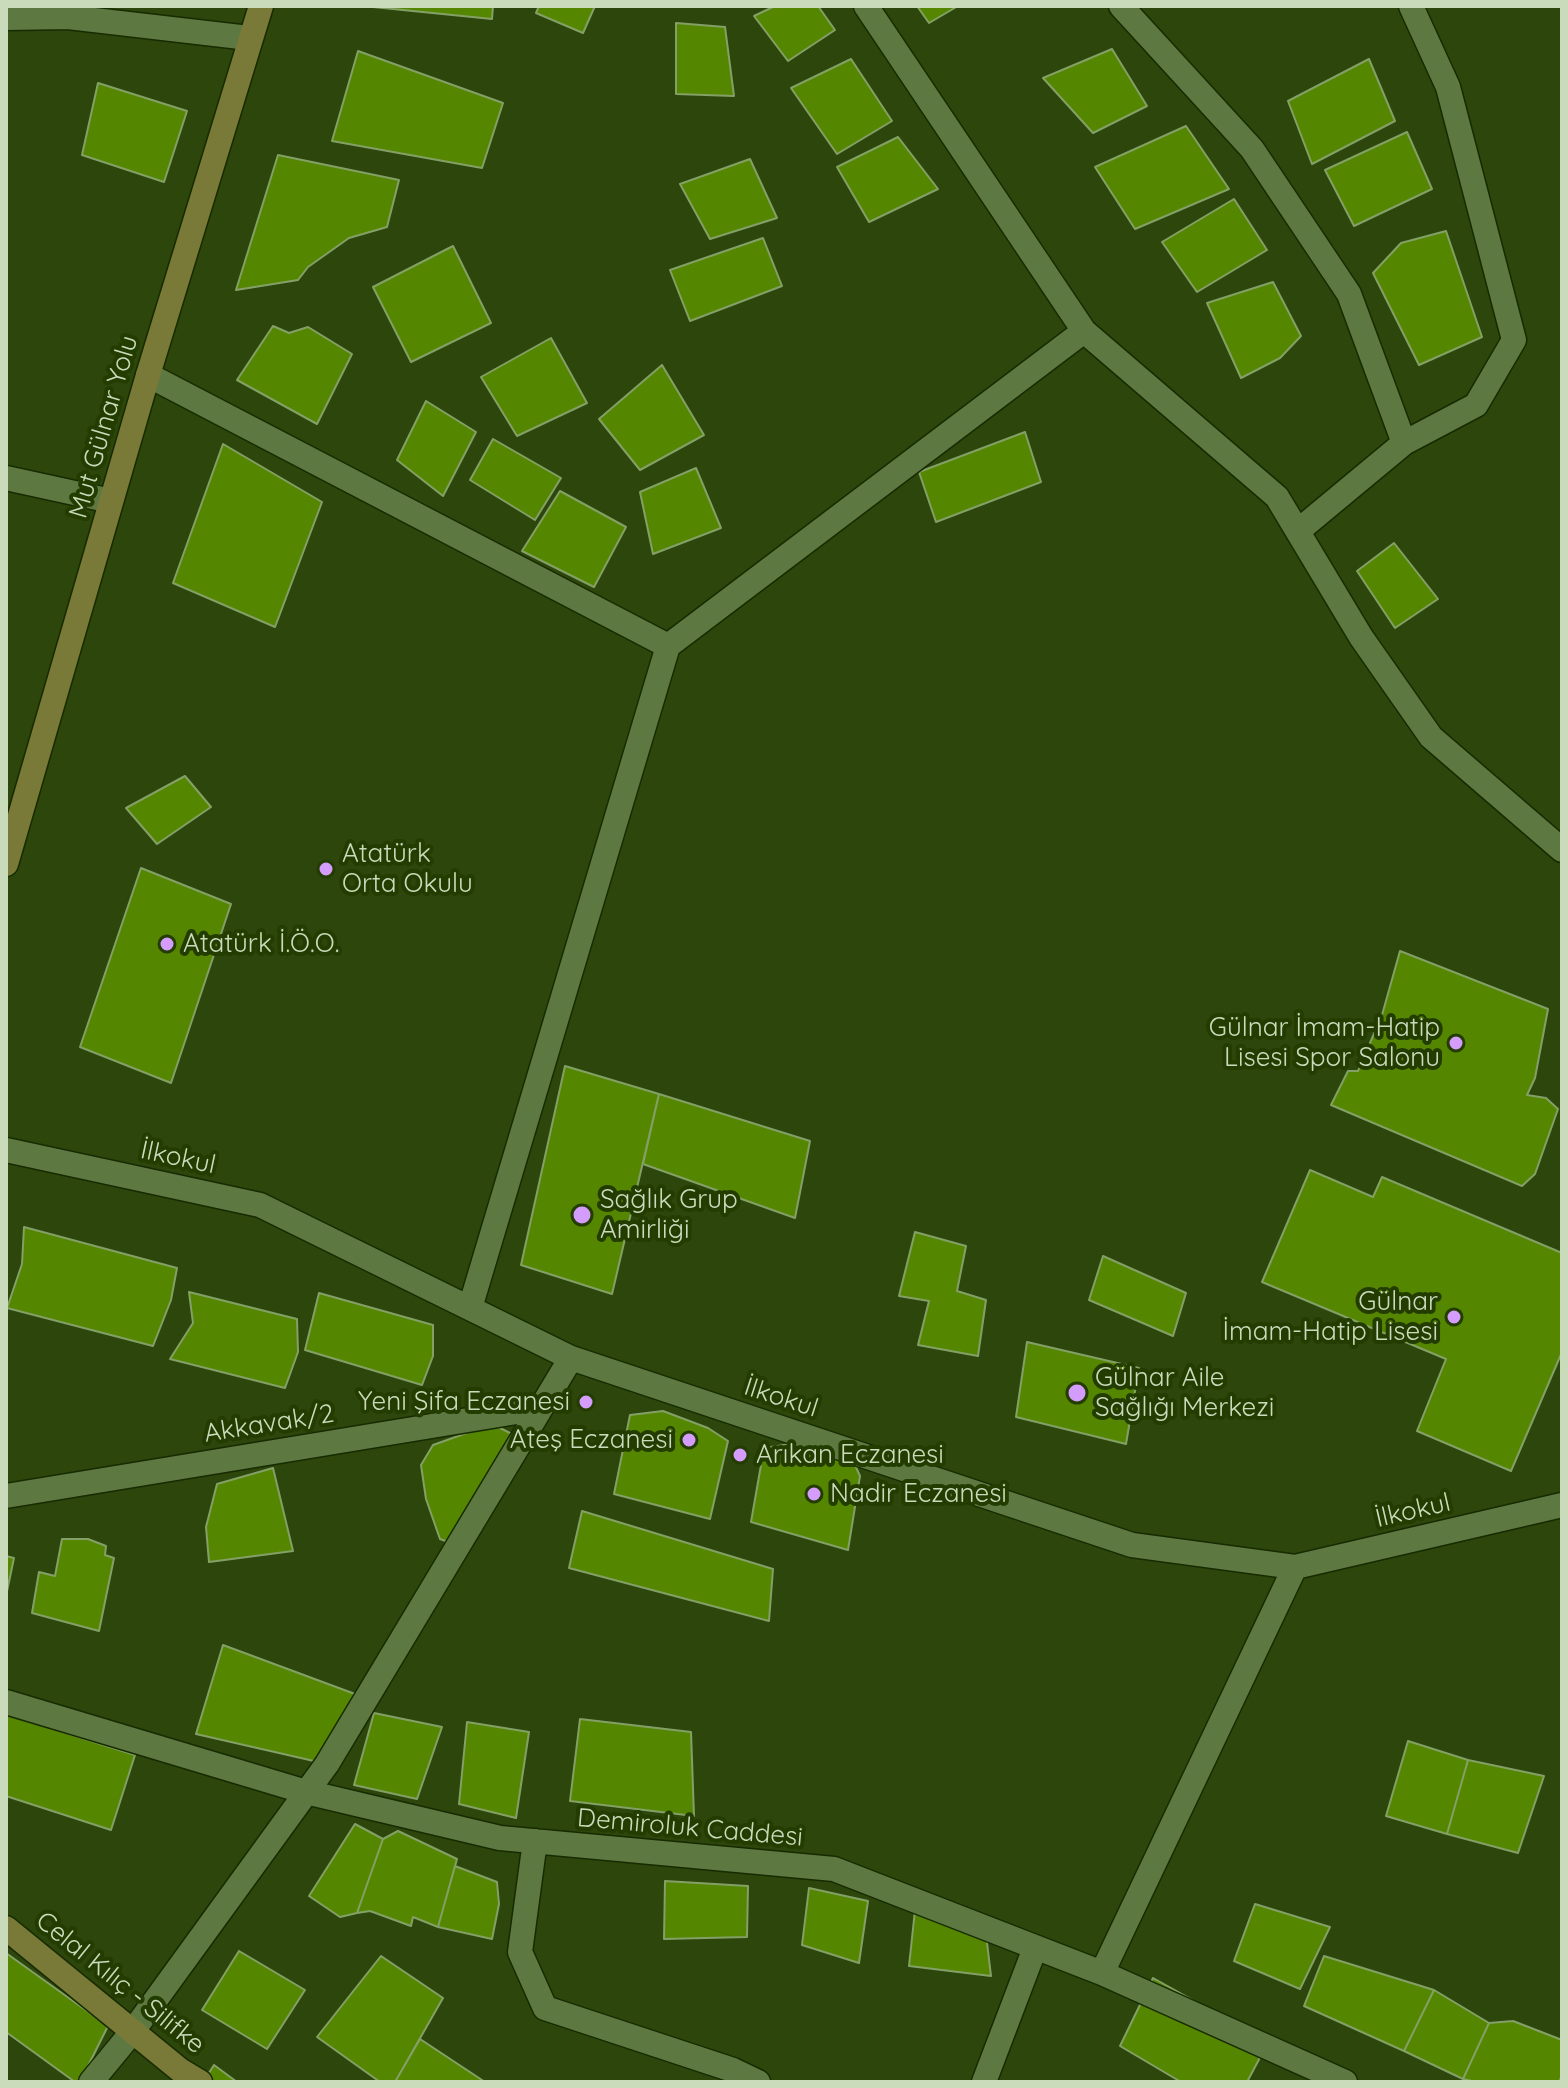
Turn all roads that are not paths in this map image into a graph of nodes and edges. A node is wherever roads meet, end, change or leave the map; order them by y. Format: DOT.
graph roads {
  1 [pos="261,6"];
  2 [pos="866,6"];
  3 [pos="1121,6"];
  4 [pos="1411,6"];
  5 [pos="6,18"];
  6 [pos="249,38"];
  7 [pos="1084,331"];
  8 [pos="148,375"];
  9 [pos="1404,443"];
  10 [pos="6,478"];
  11 [pos="111,501"];
  12 [pos="1298,531"];
  13 [pos="668,646"];
  14 [pos="1562,850"];
  15 [pos="6,864"];
  16 [pos="6,1150"];
  17 [pos="470,1308"];
  18 [pos="571,1358"];
  19 [pos="541,1408"];
  20 [pos="6,1496"];
  21 [pos="1562,1505"];
  22 [pos="1295,1567"];
  23 [pos="6,1702"];
  24 [pos="306,1792"];
  25 [pos="535,1841"];
  26 [pos="6,1928"];
  27 [pos="1035,1948"];
  28 [pos="1102,1973"];
  29 [pos="133,2031"];
  30 [pos="91,2082"];
  31 [pos="200,2082"];
  32 [pos="758,2082"];
  33 [pos="984,2082"];
  34 [pos="1345,2082"];
  1 -- 6 [label="main road, Mut Gülnar Yolu"];
  2 -- 7 [label="street"];
  3 -- 9 [label="street"];
  4 -- 9 [label="street"];
  5 -- 6 [label="street"];
  6 -- 8 [label="main road, Mut Gülnar Yolu"];
  7 -- 12 [label="street"];
  7 -- 13 [label="street"];
  8 -- 11 [label="main road, Mut Gülnar Yolu"];
  8 -- 13 [label="street"];
  9 -- 12 [label="street"];
  10 -- 11 [label="street"];
  11 -- 15 [label="main road, Mut Gülnar Yolu"];
  12 -- 14 [label="street"];
  13 -- 17 [label="street"];
  16 -- 17 [label="street, İlkokul"];
  17 -- 18 [label="street, İlkokul"];
  18 -- 19 [label="street"];
  18 -- 22 [label="street, İlkokul"];
  19 -- 20 [label="street, Akkavak/2"];
  19 -- 24 [label="street"];
  21 -- 22 [label="street, İlkokul"];
  22 -- 28 [label="street"];
  23 -- 24 [label="street, Demiroluk Caddesi"];
  24 -- 25 [label="street, Demiroluk Caddesi"];
  24 -- 29 [label="street"];
  25 -- 27 [label="street, Demiroluk Caddesi"];
  25 -- 32 [label="street"];
  26 -- 29 [label="main road, Celal Kılıç - Silifke"];
  27 -- 28 [label="street, Demiroluk Caddesi"];
  27 -- 33 [label="street"];
  28 -- 34 [label="street, Demiroluk Caddesi"];
  29 -- 30 [label="street"];
  29 -- 31 [label="main road, Celal Kılıç - Silifke"];
}
